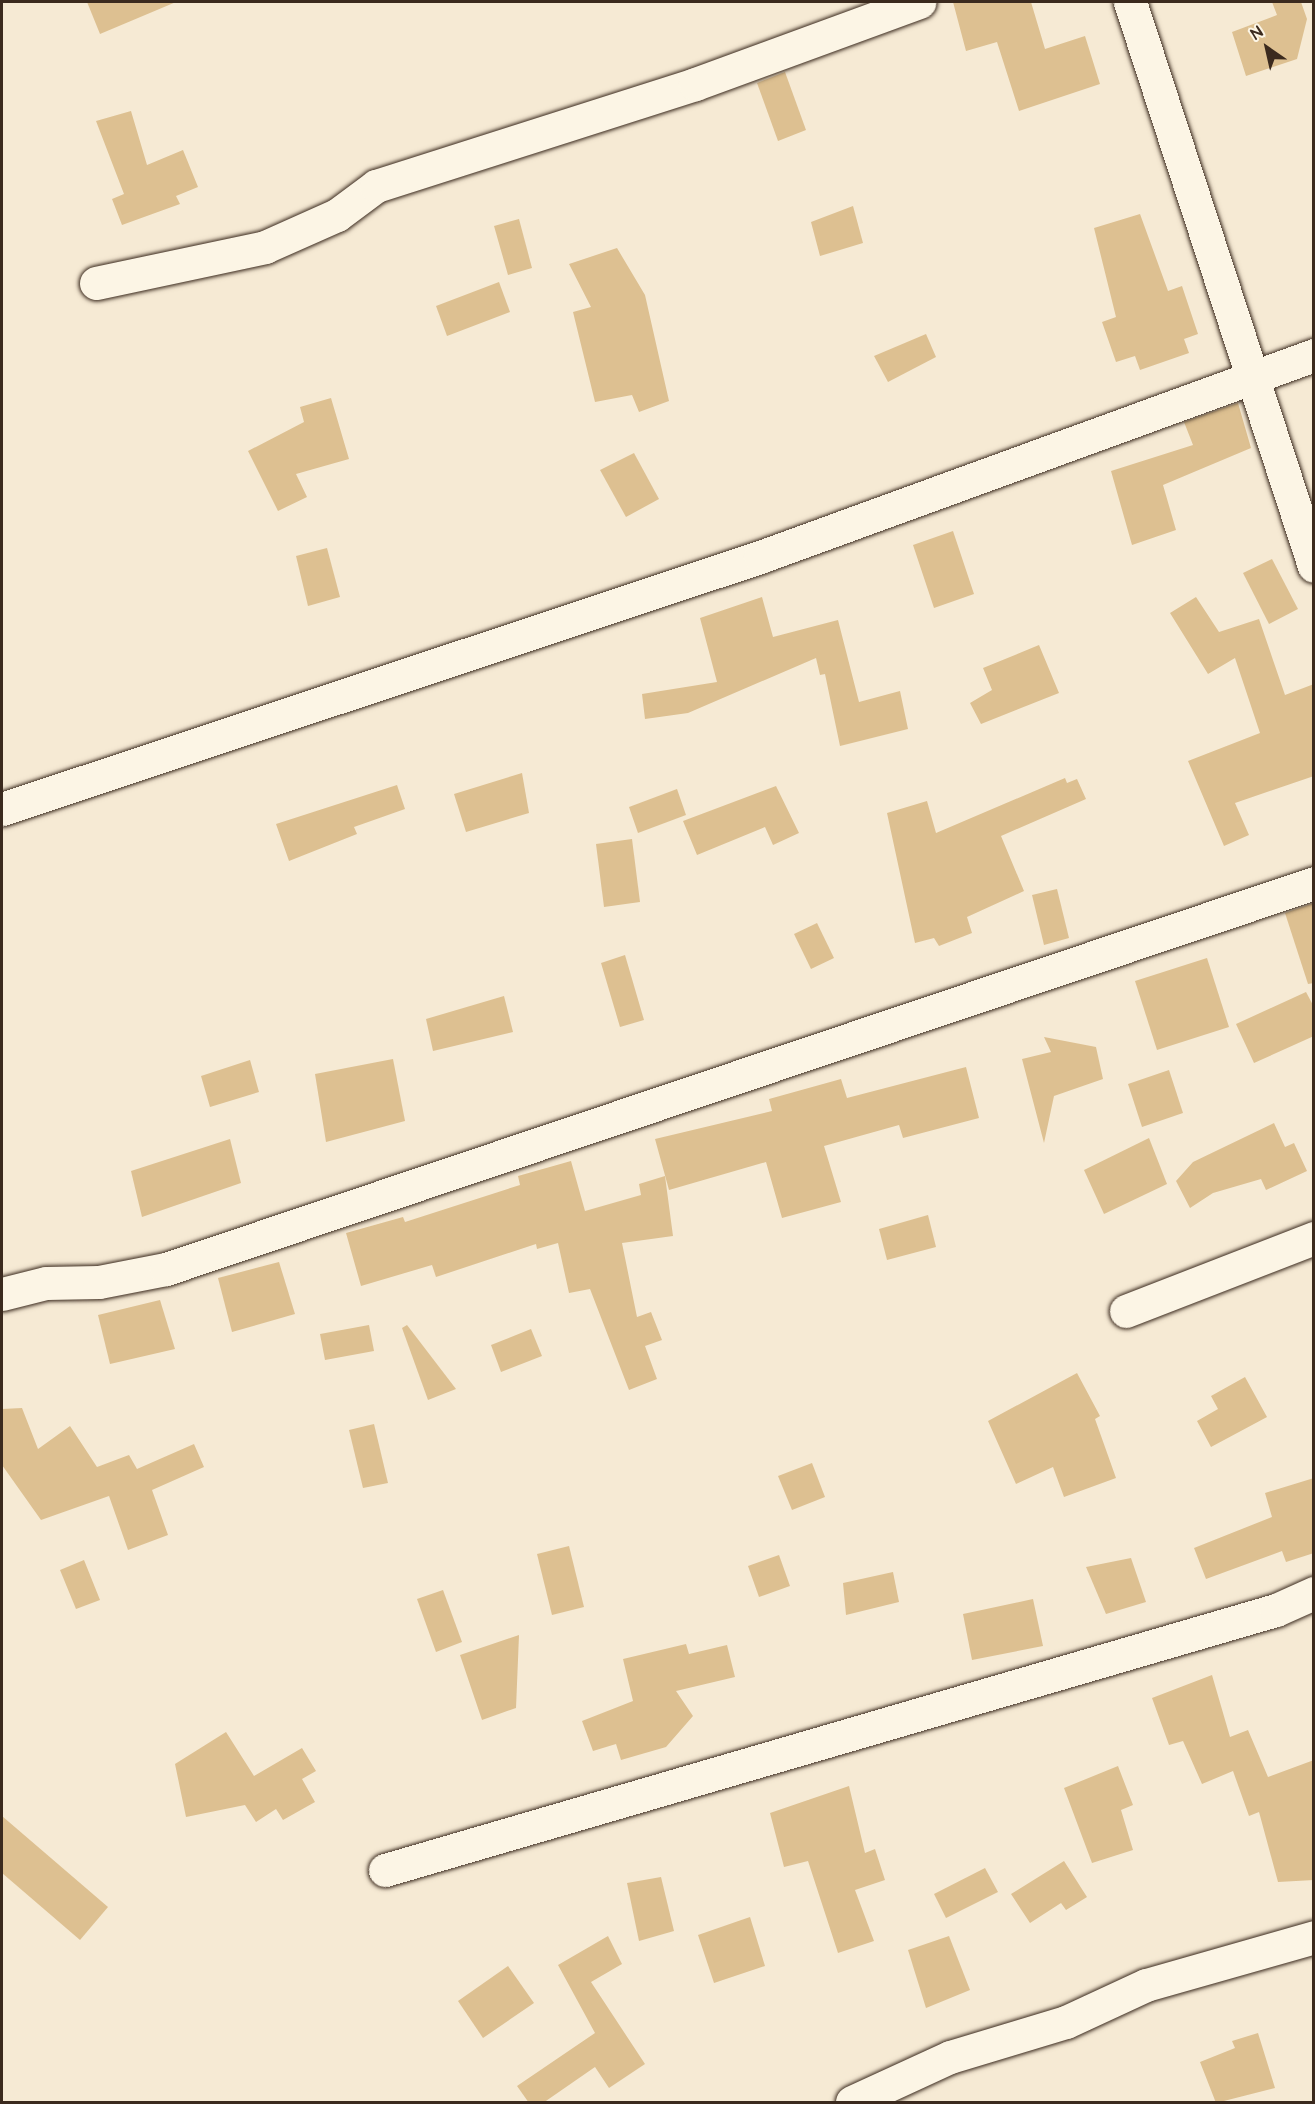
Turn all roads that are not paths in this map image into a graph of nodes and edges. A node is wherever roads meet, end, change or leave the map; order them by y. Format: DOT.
graph roads {
  1 [pos="919,2"];
  2 [pos="1130,2"];
  3 [pos="96,283"];
  4 [pos="1314,355"];
  5 [pos="1249,379"];
  6 [pos="1314,566"];
  7 [pos="2,809"];
  8 [pos="1314,883"];
  9 [pos="1314,1238"];
  10 [pos="2,1294"];
  11 [pos="1126,1311"];
  12 [pos="1314,1593"];
  13 [pos="385,1870"];
  14 [pos="1314,1937"];
  15 [pos="852,2103"];
  1 -- 3 [label="street"];
  2 -- 5 [label="street"];
  4 -- 5 [label="street"];
  5 -- 6 [label="street"];
  5 -- 7 [label="street"];
  8 -- 10 [label="street"];
  9 -- 11 [label="street"];
  12 -- 13 [label="street"];
  14 -- 15 [label="street"];
}
